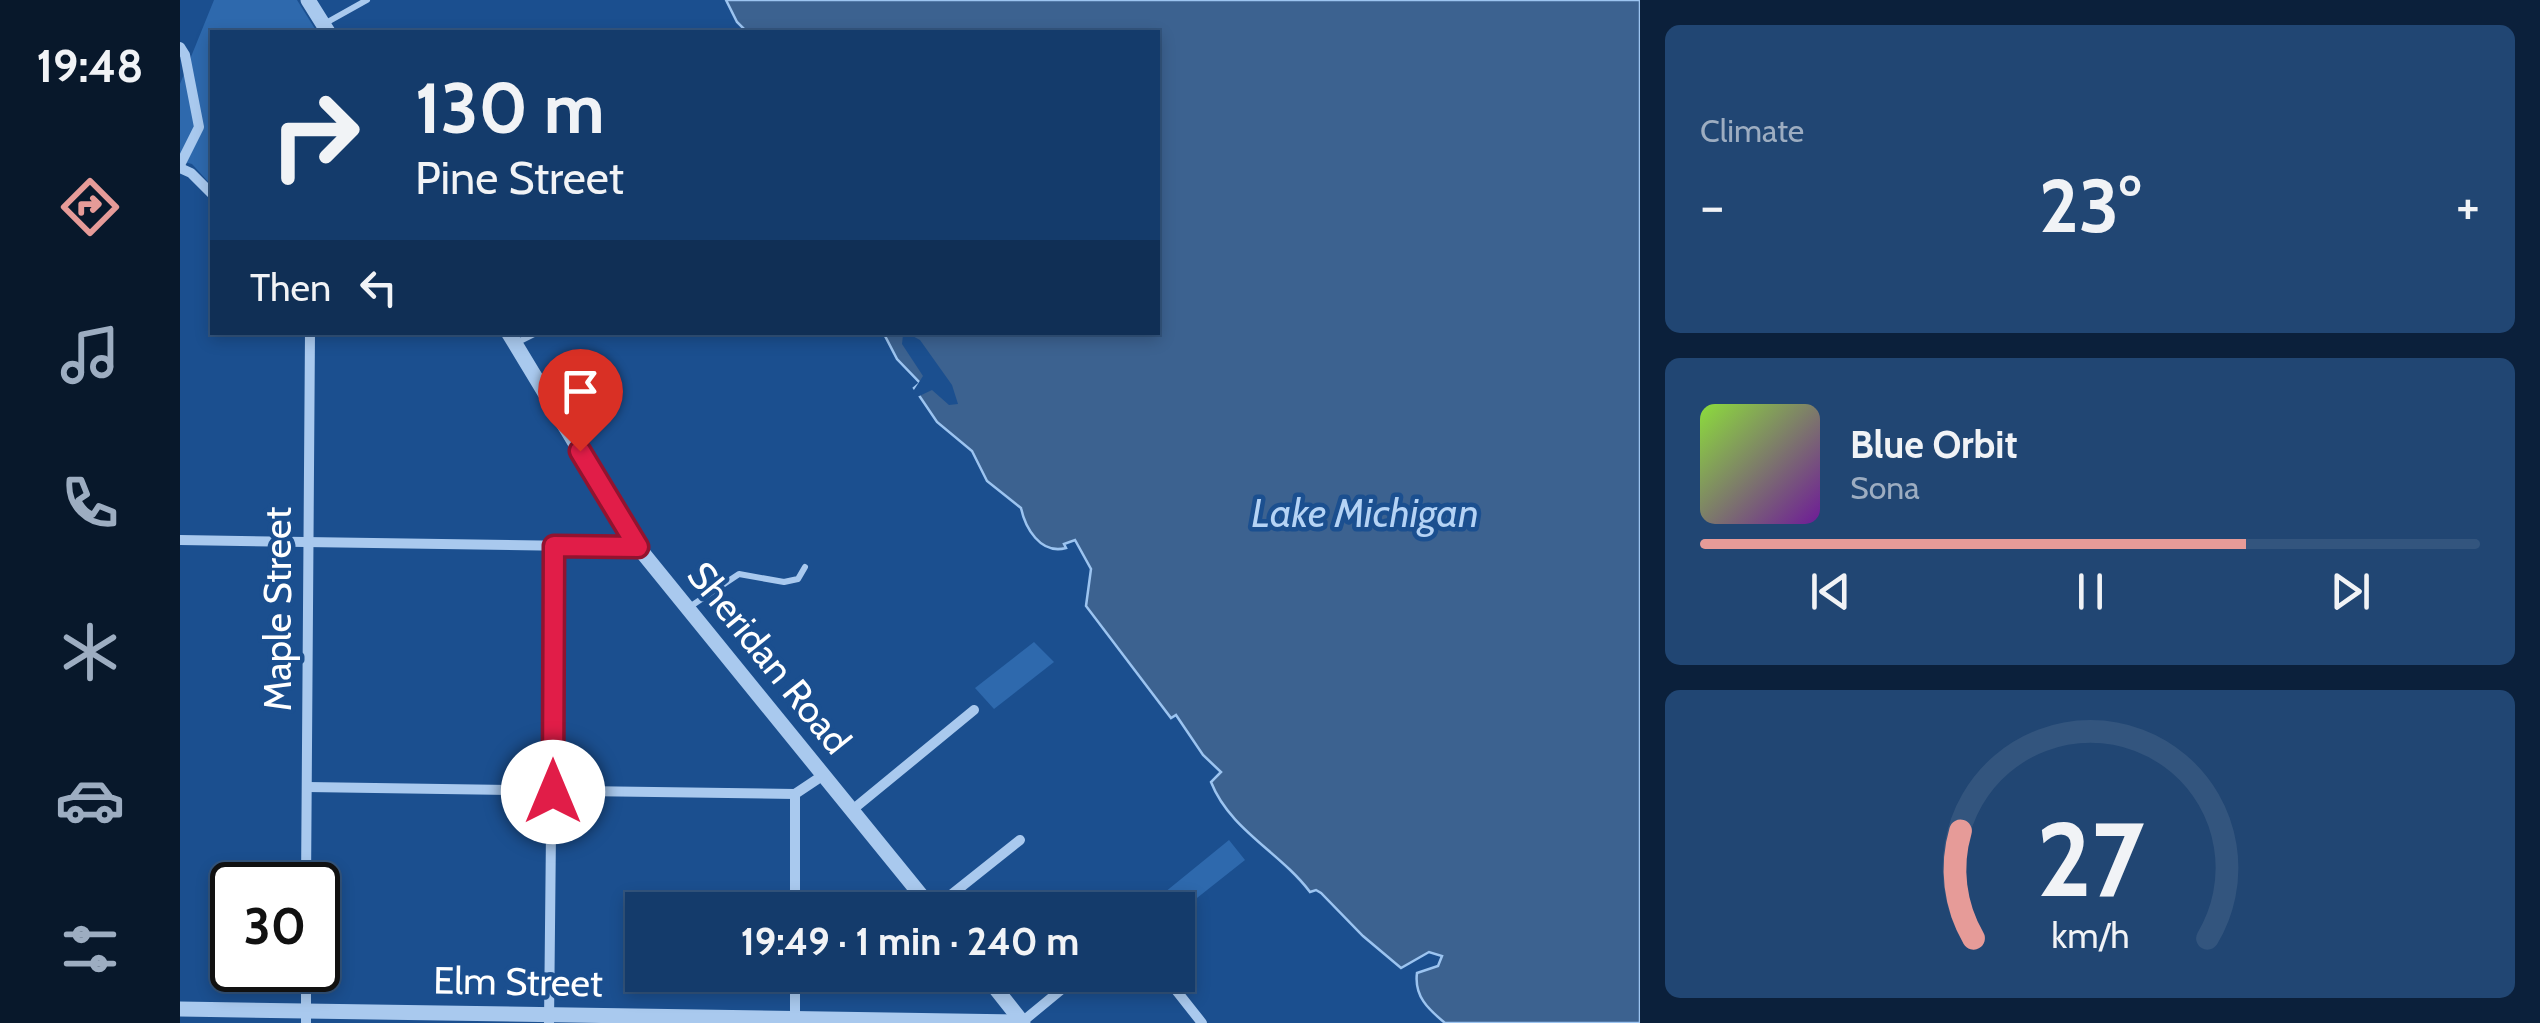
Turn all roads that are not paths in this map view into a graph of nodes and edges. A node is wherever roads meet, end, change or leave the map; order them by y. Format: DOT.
graph roads {
  1 [pos="367,0"];
  2 [pos="317,20"];
  3 [pos="180,47"];
  4 [pos="180,167"];
  5 [pos="210,192"];
  6 [pos="310,336"];
  7 [pos="512,338"];
  8 [pos="180,540"];
  9 [pos="309,542"];
  10 [pos="554,546"];
  11 [pos="638,547"];
  12 [pos="804,567"];
  13 [pos="687,608"];
  14 [pos="974,710"];
  15 [pos="822,776"];
  16 [pos="307,787"];
  17 [pos="553,792"];
  18 [pos="794,794"];
  19 [pos="851,811"];
  20 [pos="1020,840"];
  21 [pos="306,862"];
  22 [pos="794,892"];
  23 [pos="917,892"];
  24 [pos="955,892"];
  25 [pos="794,992"];
  26 [pos="999,992"];
  27 [pos="1059,992"];
  28 [pos="1177,992"];
  29 [pos="180,1009"];
  30 [pos="306,1017"];
  31 [pos="549,1019"];
  32 [pos="794,1021"];
  33 [pos="1023,1022"];
  34 [pos="1202,1023"];
  1 -- 2 [label="lane"];
  3 -- 4 [label="street"];
  4 -- 5 [label="street"];
  6 -- 9 [label="street, Maple Street"];
  7 -- 11 [label="street, Sheridan Road"];
  8 -- 9 [label="street"];
  9 -- 10 [label="street"];
  9 -- 16 [label="street, Maple Street"];
  10 -- 11 [label="street"];
  10 -- 17 [label="street"];
  11 -- 13 [label="street, Sheridan Road"];
  12 -- 13 [label="lane"];
  13 -- 15 [label="street, Sheridan Road"];
  14 -- 19 [label="street"];
  15 -- 18 [label="street"];
  15 -- 19 [label="street, Sheridan Road"];
  16 -- 17 [label="street"];
  16 -- 21 [label="street, Maple Street"];
  17 -- 18 [label="street"];
  17 -- 31 [label="street"];
  18 -- 22 [label="street"];
  19 -- 23 [label="street, Sheridan Road"];
  20 -- 24 [label="street"];
  25 -- 32 [label="street"];
  26 -- 33 [label="street"];
  27 -- 33 [label="street"];
  28 -- 34 [label="street"];
  29 -- 30 [label="street, Elm Street"];
  30 -- 31 [label="street, Elm Street"];
  31 -- 32 [label="street, Elm Street"];
  32 -- 33 [label="street, Elm Street"];
}
